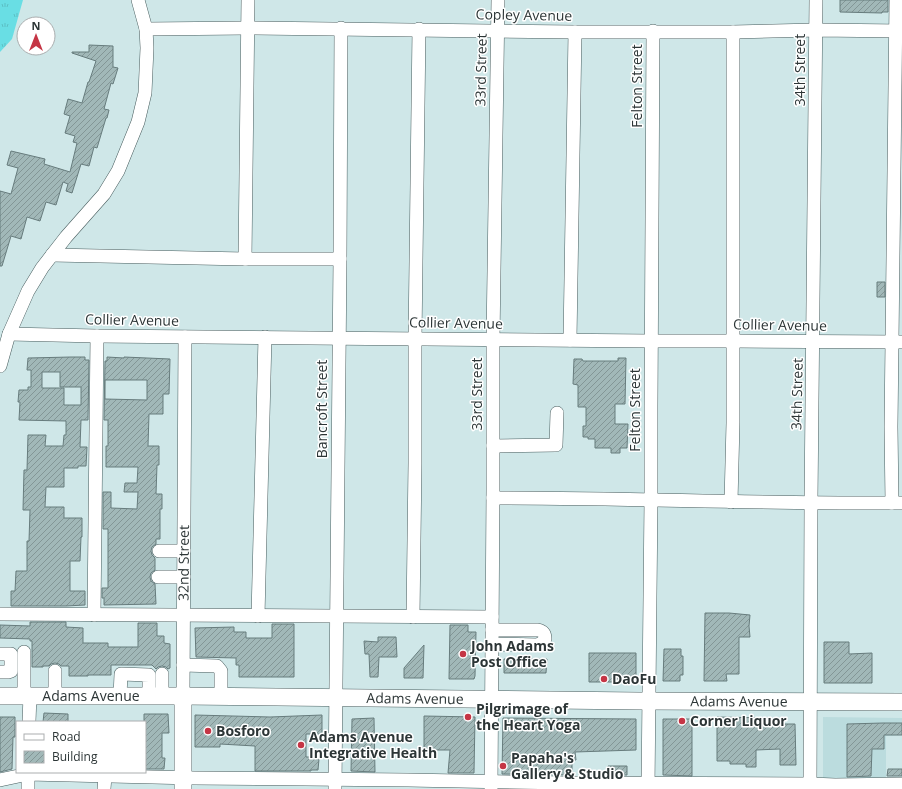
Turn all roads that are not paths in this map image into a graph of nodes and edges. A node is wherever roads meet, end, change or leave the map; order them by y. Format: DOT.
graph roads {
  1 [pos="138,0"];
  2 [pos="248,0"];
  3 [pos="498,0"];
  4 [pos="816,0"];
  5 [pos="896,0"];
  6 [pos="247,28"];
  7 [pos="341,28"];
  8 [pos="146,29"];
  9 [pos="419,29"];
  10 [pos="816,30"];
  11 [pos="498,31"];
  12 [pos="653,31"];
  13 [pos="899,31"];
  14 [pos="575,32"];
  15 [pos="733,32"];
  16 [pos="52,255"];
  17 [pos="244,259"];
  18 [pos="340,259"];
  19 [pos="9,334"];
  20 [pos="97,336"];
  21 [pos="185,337"];
  22 [pos="265,337"];
  23 [pos="339,338"];
  24 [pos="415,338"];
  25 [pos="493,339"];
  26 [pos="570,340"];
  27 [pos="652,341"];
  28 [pos="733,341"];
  29 [pos="813,342"];
  30 [pos="897,342"];
  31 [pos="0,366"];
  32 [pos="557,413"];
  33 [pos="493,446"];
  34 [pos="493,498"];
  35 [pos="651,500"];
  36 [pos="731,502"];
  37 [pos="811,502"];
  38 [pos="897,503"];
  39 [pos="159,551"];
  40 [pos="184,551"];
  41 [pos="158,577"];
  42 [pos="184,577"];
  43 [pos="0,614"];
  44 [pos="94,615"];
  45 [pos="184,615"];
  46 [pos="258,616"];
  47 [pos="337,616"];
  48 [pos="413,617"];
  49 [pos="492,623"];
  50 [pos="492,644"];
  51 [pos="24,652"];
  52 [pos="0,654"];
  53 [pos="183,665"];
  54 [pos="55,671"];
  55 [pos="0,672"];
  56 [pos="162,674"];
  57 [pos="0,696"];
  58 [pos="27,696"];
  59 [pos="55,696"];
  60 [pos="156,696"];
  61 [pos="183,696"];
  62 [pos="221,696"];
  63 [pos="336,698"];
  64 [pos="491,699"];
  65 [pos="650,701"];
  66 [pos="810,701"];
  67 [pos="902,702"];
  68 [pos="29,721"];
  69 [pos="28,773"];
  70 [pos="105,776"];
  71 [pos="0,780"];
  72 [pos="183,783"];
  73 [pos="260,784"];
  74 [pos="335,784"];
  75 [pos="408,784"];
  76 [pos="902,784"];
  77 [pos="491,785"];
  78 [pos="566,786"];
  79 [pos="648,786"];
  80 [pos="730,786"];
  81 [pos="810,786"];
  82 [pos="889,786"];
  83 [pos="28,789"];
  84 [pos="104,789"];
  1 -- 8 [label="street"];
  2 -- 6 [label="street"];
  3 -- 11 [label="street, 33rd Street"];
  4 -- 10 [label="street, 34th Street"];
  5 -- 13 [label="street"];
  6 -- 7 [label="street, Copley Avenue"];
  6 -- 8 [label="street, Copley Avenue"];
  6 -- 17 [label="street"];
  7 -- 9 [label="street, Copley Avenue"];
  7 -- 18 [label="street, Bancroft Street"];
  8 -- 16 [label="street"];
  9 -- 11 [label="street, Copley Avenue"];
  9 -- 24 [label="street"];
  10 -- 13 [label="street, Copley Avenue"];
  10 -- 15 [label="street, Copley Avenue"];
  10 -- 29 [label="street, 34th Street"];
  11 -- 14 [label="street, Copley Avenue"];
  11 -- 25 [label="street, 33rd Street"];
  12 -- 14 [label="street, Copley Avenue"];
  12 -- 15 [label="street, Copley Avenue"];
  12 -- 27 [label="street, Felton Street"];
  13 -- 30 [label="street"];
  14 -- 26 [label="street"];
  15 -- 28 [label="street"];
  16 -- 17 [label="street"];
  16 -- 19 [label="street"];
  17 -- 18 [label="street"];
  18 -- 23 [label="street, Bancroft Street"];
  19 -- 20 [label="street, Collier Avenue"];
  19 -- 31 [label="street"];
  20 -- 21 [label="street, Collier Avenue"];
  20 -- 44 [label="street"];
  21 -- 22 [label="street, Collier Avenue"];
  21 -- 40 [label="street, 32nd Street"];
  22 -- 23 [label="street, Collier Avenue"];
  22 -- 46 [label="street"];
  23 -- 24 [label="street, Collier Avenue"];
  23 -- 47 [label="street, Bancroft Street"];
  24 -- 25 [label="street, Collier Avenue"];
  24 -- 48 [label="street"];
  25 -- 26 [label="street, Collier Avenue"];
  25 -- 33 [label="street, 33rd Street"];
  26 -- 27 [label="street, Collier Avenue"];
  27 -- 28 [label="street, Collier Avenue"];
  27 -- 35 [label="street, Felton Street"];
  28 -- 29 [label="street, Collier Avenue"];
  28 -- 36 [label="street"];
  29 -- 30 [label="street, Collier Avenue"];
  29 -- 37 [label="street, 34th Street"];
  30 -- 38 [label="street"];
  32 -- 33 [label="street"];
  33 -- 34 [label="street, 33rd Street"];
  34 -- 35 [label="street"];
  34 -- 49 [label="street, 33rd Street"];
  35 -- 36 [label="street"];
  35 -- 65 [label="street, Felton Street"];
  36 -- 37 [label="street"];
  37 -- 38 [label="street"];
  37 -- 66 [label="street, 34th Street"];
  39 -- 40 [label="street"];
  40 -- 42 [label="street, 32nd Street"];
  41 -- 42 [label="street"];
  42 -- 45 [label="street, 32nd Street"];
  43 -- 44 [label="street"];
  44 -- 45 [label="street"];
  45 -- 46 [label="street"];
  45 -- 53 [label="street, 32nd Street"];
  46 -- 47 [label="street"];
  47 -- 48 [label="street"];
  47 -- 63 [label="street, Bancroft Street"];
  48 -- 49 [label="street"];
  49 -- 50 [label="street, 33rd Street"];
  49 -- 50 [label="street"];
  50 -- 64 [label="street, 33rd Street"];
  51 -- 58 [label="street"];
  52 -- 55 [label="street"];
  53 -- 61 [label="street, 32nd Street"];
  53 -- 62 [label="street"];
  54 -- 59 [label="street"];
  56 -- 60 [label="street"];
  57 -- 58 [label="main road, Adams Avenue"];
  58 -- 59 [label="main road, Adams Avenue"];
  58 -- 68 [label="street"];
  59 -- 60 [label="main road, Adams Avenue"];
  60 -- 61 [label="main road, Adams Avenue"];
  61 -- 62 [label="main road, Adams Avenue"];
  61 -- 72 [label="main road, 32nd Street"];
  62 -- 63 [label="main road, Adams Avenue"];
  63 -- 64 [label="main road, Adams Avenue"];
  63 -- 74 [label="street, Bancroft Street"];
  64 -- 65 [label="main road, Adams Avenue"];
  64 -- 77 [label="street, 33rd Street"];
  65 -- 66 [label="main road, Adams Avenue"];
  65 -- 79 [label="street, Felton Street"];
  66 -- 67 [label="main road, Adams Avenue"];
  66 -- 81 [label="street, 34th Street"];
  69 -- 70 [label="street"];
  69 -- 71 [label="street"];
  69 -- 83 [label="street"];
  70 -- 72 [label="street"];
  70 -- 84 [label="street"];
  72 -- 73 [label="street"];
  73 -- 74 [label="street"];
  74 -- 75 [label="street"];
  75 -- 77 [label="street"];
  76 -- 82 [label="street"];
  77 -- 78 [label="street"];
  78 -- 79 [label="street"];
  79 -- 80 [label="street"];
  80 -- 81 [label="street"];
  81 -- 82 [label="street"];
}
